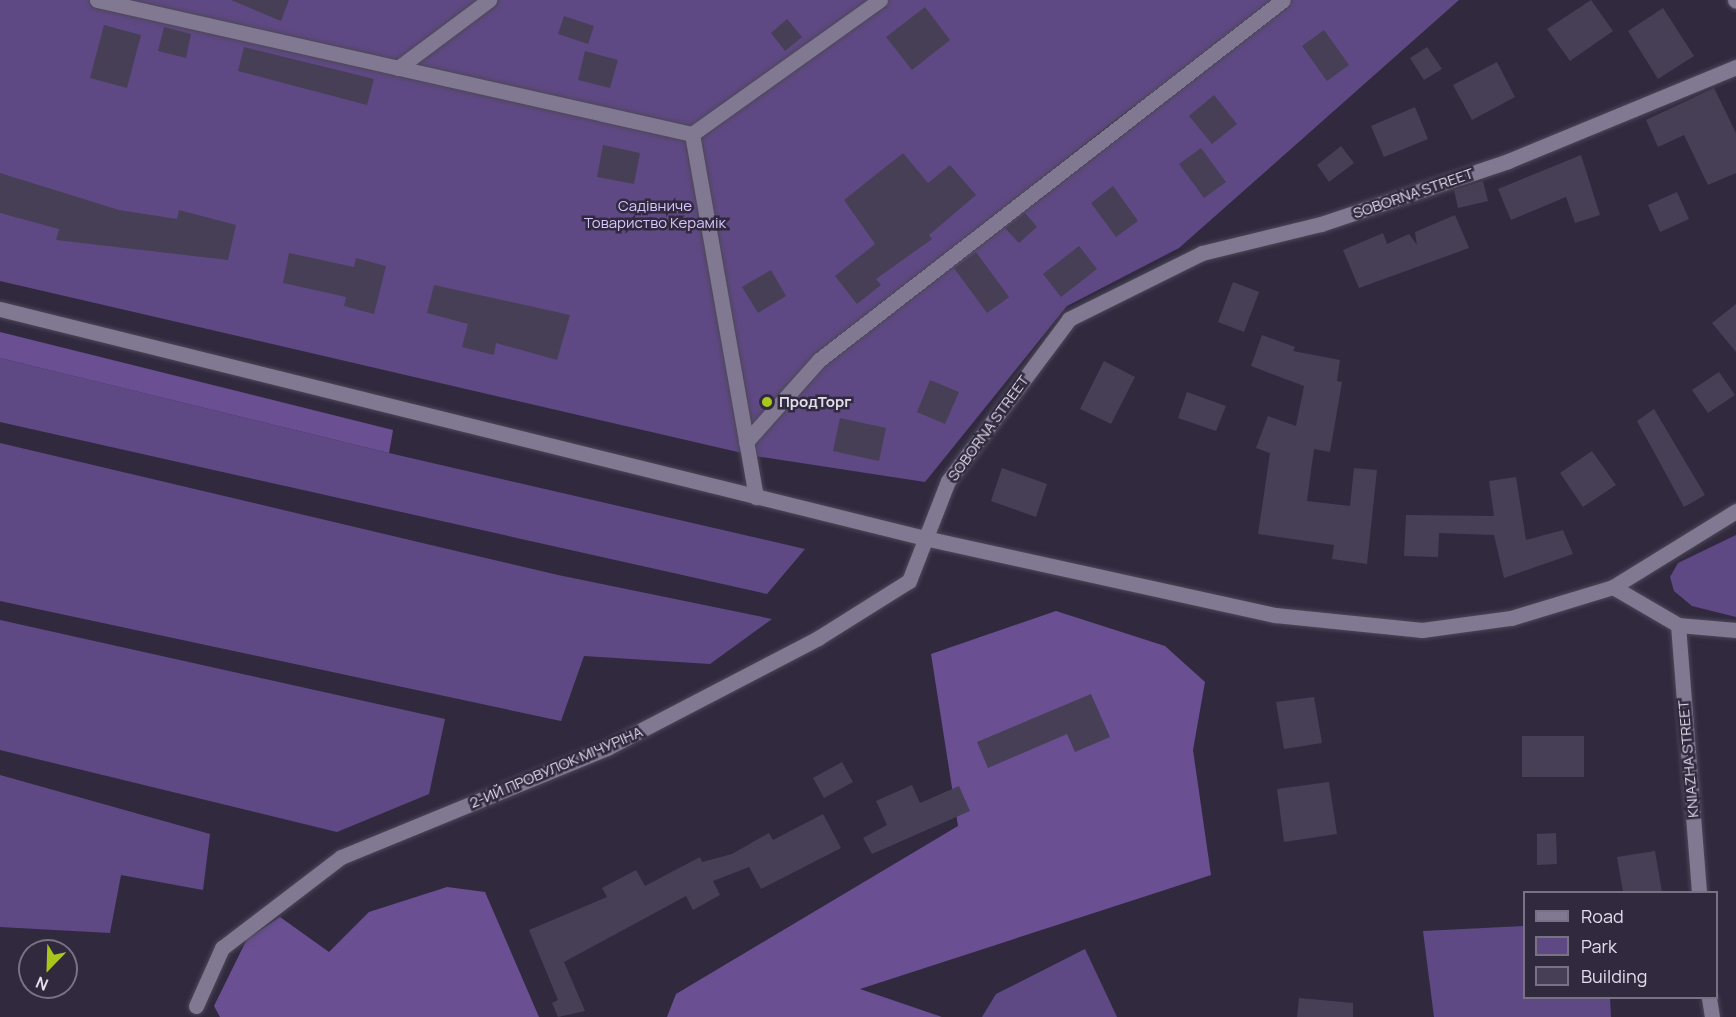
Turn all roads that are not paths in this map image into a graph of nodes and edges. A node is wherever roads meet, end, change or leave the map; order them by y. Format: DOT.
graph roads {
  1 [pos="97,0"];
  2 [pos="489,0"];
  3 [pos="880,0"];
  4 [pos="1283,0"];
  5 [pos="1736,67"];
  6 [pos="398,68"];
  7 [pos="692,134"];
  8 [pos="0,309"];
  9 [pos="746,442"];
  10 [pos="756,497"];
  11 [pos="1736,511"];
  12 [pos="929,539"];
  13 [pos="1613,587"];
  14 [pos="1678,625"];
  15 [pos="1736,630"];
  16 [pos="1699,891"];
  17 [pos="1709,999"];
  18 [pos="196,1006"];
  19 [pos="1712,1017"];
  1 -- 6 [label="street"];
  2 -- 6 [label="street"];
  3 -- 7 [label="street"];
  4 -- 9 [label="street"];
  5 -- 12 [label="street, SOBORNA STREET"];
  6 -- 7 [label="street"];
  7 -- 9 [label="street"];
  8 -- 10 [label="street"];
  9 -- 10 [label="street"];
  10 -- 12 [label="street"];
  11 -- 13 [label="street"];
  12 -- 13 [label="street"];
  12 -- 18 [label="street, 2-ИЙ ПРОВУЛОК МІЧУРІНА"];
  13 -- 14 [label="street"];
  14 -- 15 [label="street"];
  14 -- 16 [label="street, KNIAZHA STREET"];
  17 -- 19 [label="street"];
}
